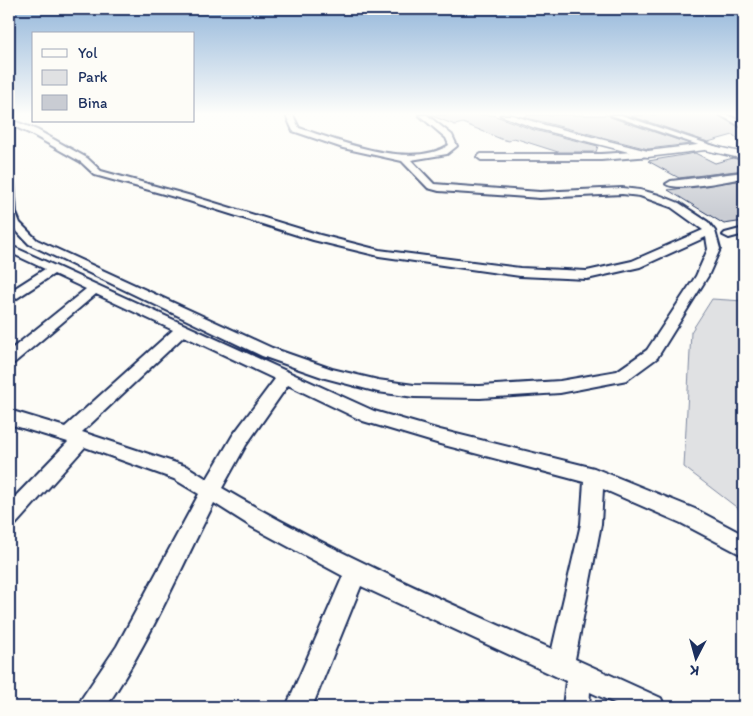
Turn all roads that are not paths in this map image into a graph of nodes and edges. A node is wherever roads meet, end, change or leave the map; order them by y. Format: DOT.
graph roads {
  1 [pos="63,148"];
  2 [pos="357,148"];
  3 [pos="449,148"];
  4 [pos="626,148"];
  5 [pos="711,148"];
  6 [pos="717,148"];
  7 [pos="648,154"];
  8 [pos="744,156"];
  9 [pos="481,157"];
  10 [pos="405,159"];
  11 [pos="744,175"];
  12 [pos="9,182"];
  13 [pos="671,184"];
  14 [pos="710,231"];
  15 [pos="744,231"];
  16 [pos="729,235"];
  17 [pos="9,249"];
  18 [pos="54,269"];
  19 [pos="95,288"];
  20 [pos="9,297"];
  21 [pos="182,329"];
  22 [pos="9,359"];
  23 [pos="285,377"];
  24 [pos="9,417"];
  25 [pos="75,437"];
  26 [pos="594,476"];
  27 [pos="211,491"];
  28 [pos="9,517"];
  29 [pos="744,546"];
  30 [pos="356,571"];
  31 [pos="570,669"];
  32 [pos="91,707"];
  33 [pos="300,707"];
  34 [pos="576,707"];
  35 [pos="652,707"];
  1 -- 14 [label="street"];
  2 -- 10 [label="street"];
  3 -- 10 [label="street"];
  4 -- 7 [label="main road"];
  5 -- 7 [label="main road"];
  6 -- 8 [label="main road"];
  7 -- 9 [label="street"];
  10 -- 14 [label="street"];
  11 -- 13 [label="street"];
  12 -- 14 [label="street"];
  15 -- 16 [label="street"];
  17 -- 18 [label="street"];
  18 -- 19 [label="street"];
  18 -- 20 [label="street"];
  19 -- 21 [label="street"];
  19 -- 22 [label="street"];
  21 -- 23 [label="street"];
  21 -- 25 [label="street"];
  23 -- 26 [label="street"];
  23 -- 27 [label="street"];
  24 -- 25 [label="street"];
  25 -- 27 [label="street"];
  25 -- 28 [label="street"];
  26 -- 29 [label="street"];
  26 -- 31 [label="street"];
  27 -- 30 [label="street"];
  27 -- 32 [label="street"];
  30 -- 31 [label="street"];
  30 -- 33 [label="street"];
  31 -- 34 [label="street"];
  31 -- 35 [label="street"];
}
